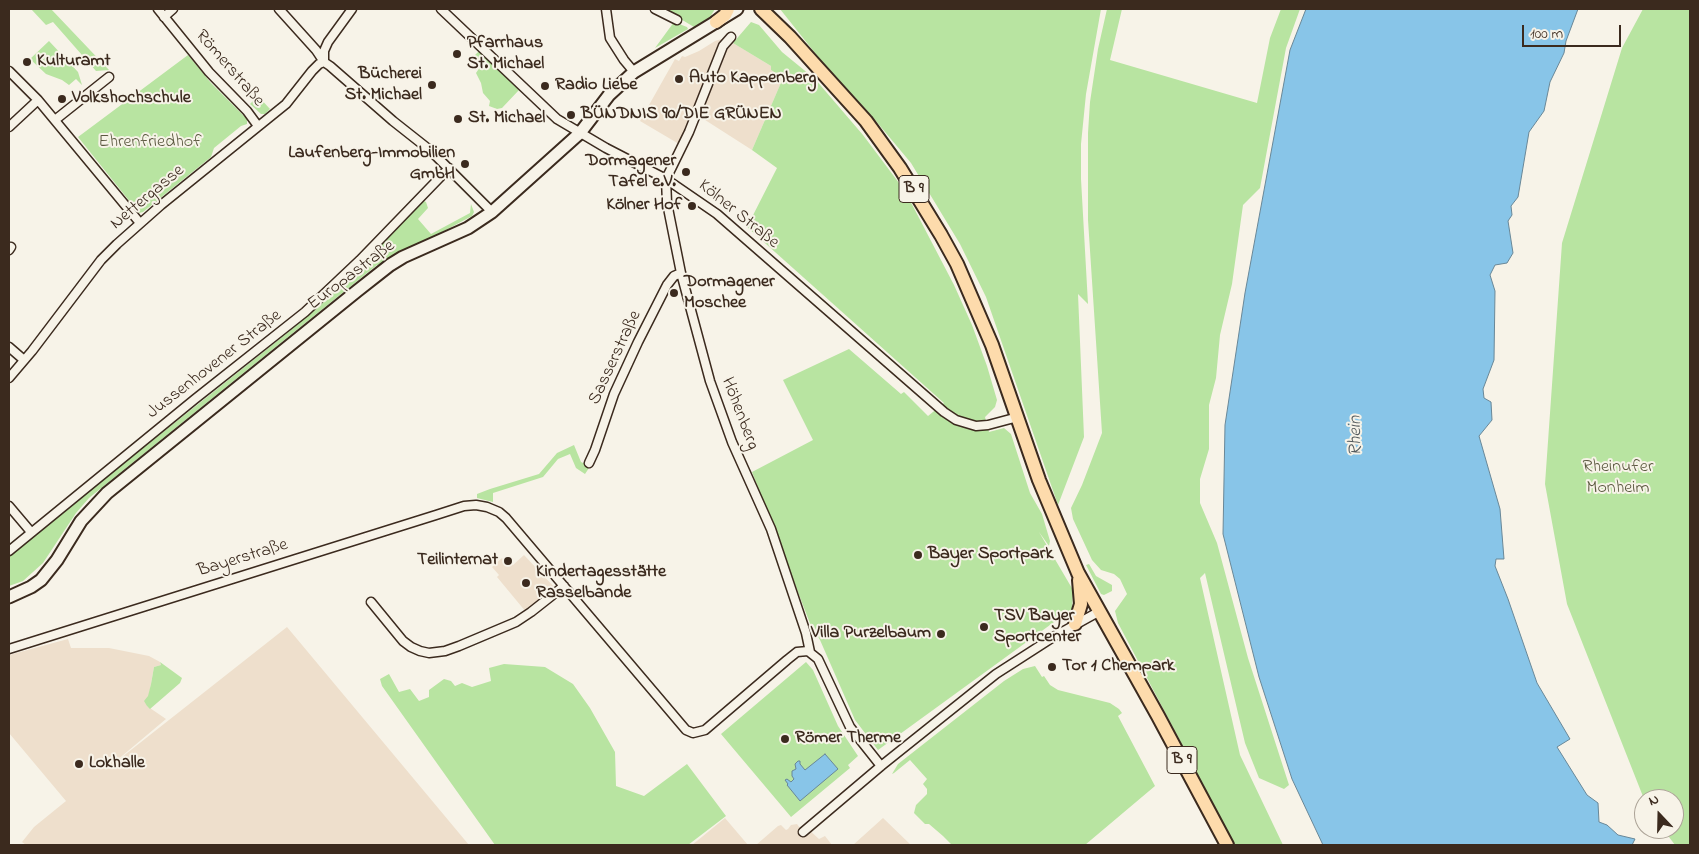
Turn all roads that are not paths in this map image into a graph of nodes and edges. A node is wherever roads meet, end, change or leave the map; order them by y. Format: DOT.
graph roads {
  1 [pos="158,9"];
  2 [pos="173,9"];
  3 [pos="279,9"];
  4 [pos="352,9"];
  5 [pos="441,9"];
  6 [pos="606,9"];
  7 [pos="654,9"];
  8 [pos="728,9"];
  9 [pos="737,9"];
  10 [pos="761,9"];
  11 [pos="774,9"];
  12 [pos="164,16"];
  13 [pos="677,20"];
  14 [pos="716,22"];
  15 [pos="732,37"];
  16 [pos="790,37"];
  17 [pos="324,62"];
  18 [pos="9,71"];
  19 [pos="634,72"];
  20 [pos="109,77"];
  21 [pos="38,100"];
  22 [pos="55,120"];
  23 [pos="258,126"];
  24 [pos="9,127"];
  25 [pos="580,133"];
  26 [pos="449,168"];
  27 [pos="666,179"];
  28 [pos="492,212"];
  29 [pos="140,223"];
  30 [pos="682,273"];
  31 [pos="9,347"];
  32 [pos="24,360"];
  33 [pos="9,378"];
  34 [pos="1018,417"];
  35 [pos="589,463"];
  36 [pos="9,506"];
  37 [pos="31,532"];
  38 [pos="9,551"];
  39 [pos="1078,573"];
  40 [pos="564,586"];
  41 [pos="9,597"];
  42 [pos="371,602"];
  43 [pos="1100,611"];
  44 [pos="1075,624"];
  45 [pos="9,648"];
  46 [pos="810,652"];
  47 [pos="881,766"];
  48 [pos="803,832"];
  49 [pos="1227,845"];
  1 -- 12 [label="street, Römerstraße"];
  2 -- 12 [label="street"];
  3 -- 17 [label="street"];
  4 -- 17 [label="street"];
  5 -- 25 [label="street, Kölner Straße"];
  6 -- 19 [label="street"];
  7 -- 13 [label="street"];
  8 -- 14 [label="main road"];
  9 -- 14 [label="main road, Europastraße"];
  10 -- 16 [label="main road, B 9"];
  11 -- 16 [label="main road"];
  12 -- 23 [label="street, Römerstraße"];
  14 -- 19 [label="main road, Europastraße"];
  15 -- 27 [label="street"];
  16 -- 34 [label="main road, B 9"];
  17 -- 23 [label="street, Nettergasse"];
  17 -- 26 [label="street"];
  18 -- 21 [label="street"];
  19 -- 25 [label="main road, Europastraße"];
  20 -- 22 [label="street"];
  21 -- 22 [label="street"];
  21 -- 24 [label="street"];
  22 -- 29 [label="street"];
  23 -- 29 [label="street, Nettergasse"];
  25 -- 27 [label="street, Kölner Straße"];
  25 -- 28 [label="main road, Europastraße"];
  26 -- 28 [label="street"];
  26 -- 37 [label="street, Jussenhovener Straße"];
  27 -- 30 [label="street, Höhenberg"];
  27 -- 34 [label="street, Kölner Straße"];
  28 -- 41 [label="main road, Europastraße"];
  29 -- 32 [label="street, Nettergasse"];
  30 -- 35 [label="street, Sasserstraße"];
  30 -- 46 [label="street, Höhenberg"];
  31 -- 32 [label="street"];
  32 -- 33 [label="street, Nettergasse"];
  34 -- 39 [label="main road, B 9"];
  36 -- 37 [label="street"];
  37 -- 38 [label="street, Jussenhovener Straße"];
  39 -- 43 [label="main road, B 9"];
  39 -- 44 [label="main road"];
  40 -- 42 [label="street"];
  40 -- 45 [label="street, Bayerstraße"];
  40 -- 46 [label="street"];
  43 -- 44 [label="street"];
  43 -- 49 [label="main road, B 9"];
  44 -- 47 [label="street"];
  46 -- 47 [label="street"];
  47 -- 48 [label="street"];
}
